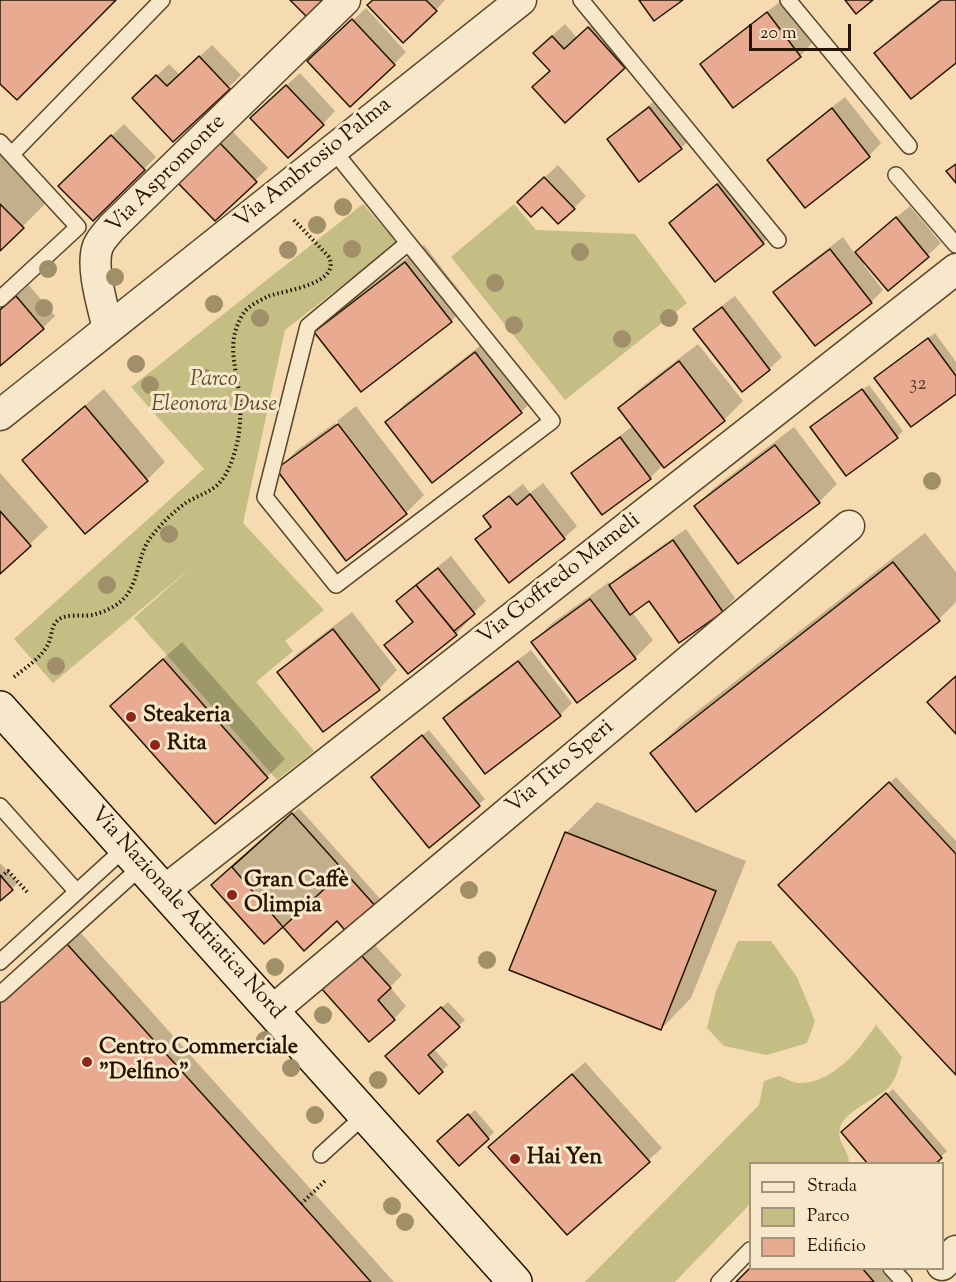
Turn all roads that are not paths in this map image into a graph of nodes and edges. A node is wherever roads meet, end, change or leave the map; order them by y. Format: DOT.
graph roads {
  1 [pos="162,0"];
  2 [pos="345,0"];
  3 [pos="521,0"];
  4 [pos="581,0"];
  5 [pos="788,0"];
  6 [pos="0,141"];
  7 [pos="909,146"];
  8 [pos="333,150"];
  9 [pos="12,154"];
  10 [pos="896,175"];
  11 [pos="778,240"];
  12 [pos="408,243"];
  13 [pos="956,245"];
  14 [pos="956,268"];
  15 [pos="0,299"];
  16 [pos="108,329"];
  17 [pos="0,416"];
  18 [pos="849,526"];
  19 [pos="4,694"];
  20 [pos="0,806"];
  21 [pos="134,857"];
  22 [pos="164,891"];
  23 [pos="77,892"];
  24 [pos="0,962"];
  25 [pos="0,994"];
  26 [pos="272,1011"];
  27 [pos="365,1115"];
  28 [pos="321,1155"];
  29 [pos="749,1251"];
  30 [pos="956,1251"];
  31 [pos="944,1263"];
  32 [pos="892,1270"];
  33 [pos="938,1270"];
  34 [pos="515,1282"];
  35 [pos="719,1282"];
  36 [pos="904,1282"];
  37 [pos="926,1282"];
  1 -- 9 [label="lane"];
  2 -- 16 [label="street, Via Aspromonte"];
  3 -- 8 [label="street, Via Ambrosio Palma"];
  4 -- 11 [label="lane"];
  5 -- 7 [label="lane"];
  6 -- 9 [label="lane"];
  8 -- 12 [label="lane"];
  8 -- 16 [label="street, Via Ambrosio Palma"];
  9 -- 15 [label="lane"];
  10 -- 13 [label="lane"];
  12 -- 12 [label="lane"];
  14 -- 22 [label="street, Via Goffredo Mameli"];
  16 -- 17 [label="street"];
  18 -- 26 [label="street, Via Tito Speri"];
  19 -- 21 [label="main road, Via Nazionale Adriatica Nord"];
  20 -- 23 [label="lane"];
  21 -- 22 [label="main road, Via Nazionale Adriatica Nord"];
  21 -- 23 [label="lane"];
  21 -- 25 [label="lane"];
  22 -- 26 [label="main road, Via Nazionale Adriatica Nord"];
  23 -- 24 [label="lane"];
  26 -- 27 [label="main road, Via Nazionale Adriatica Nord"];
  27 -- 28 [label="lane"];
  27 -- 34 [label="main road, Via Nazionale Adriatica Nord"];
  29 -- 35 [label="lane"];
  30 -- 31 [label="street"];
  32 -- 36 [label="lane"];
  33 -- 37 [label="street"];
}
